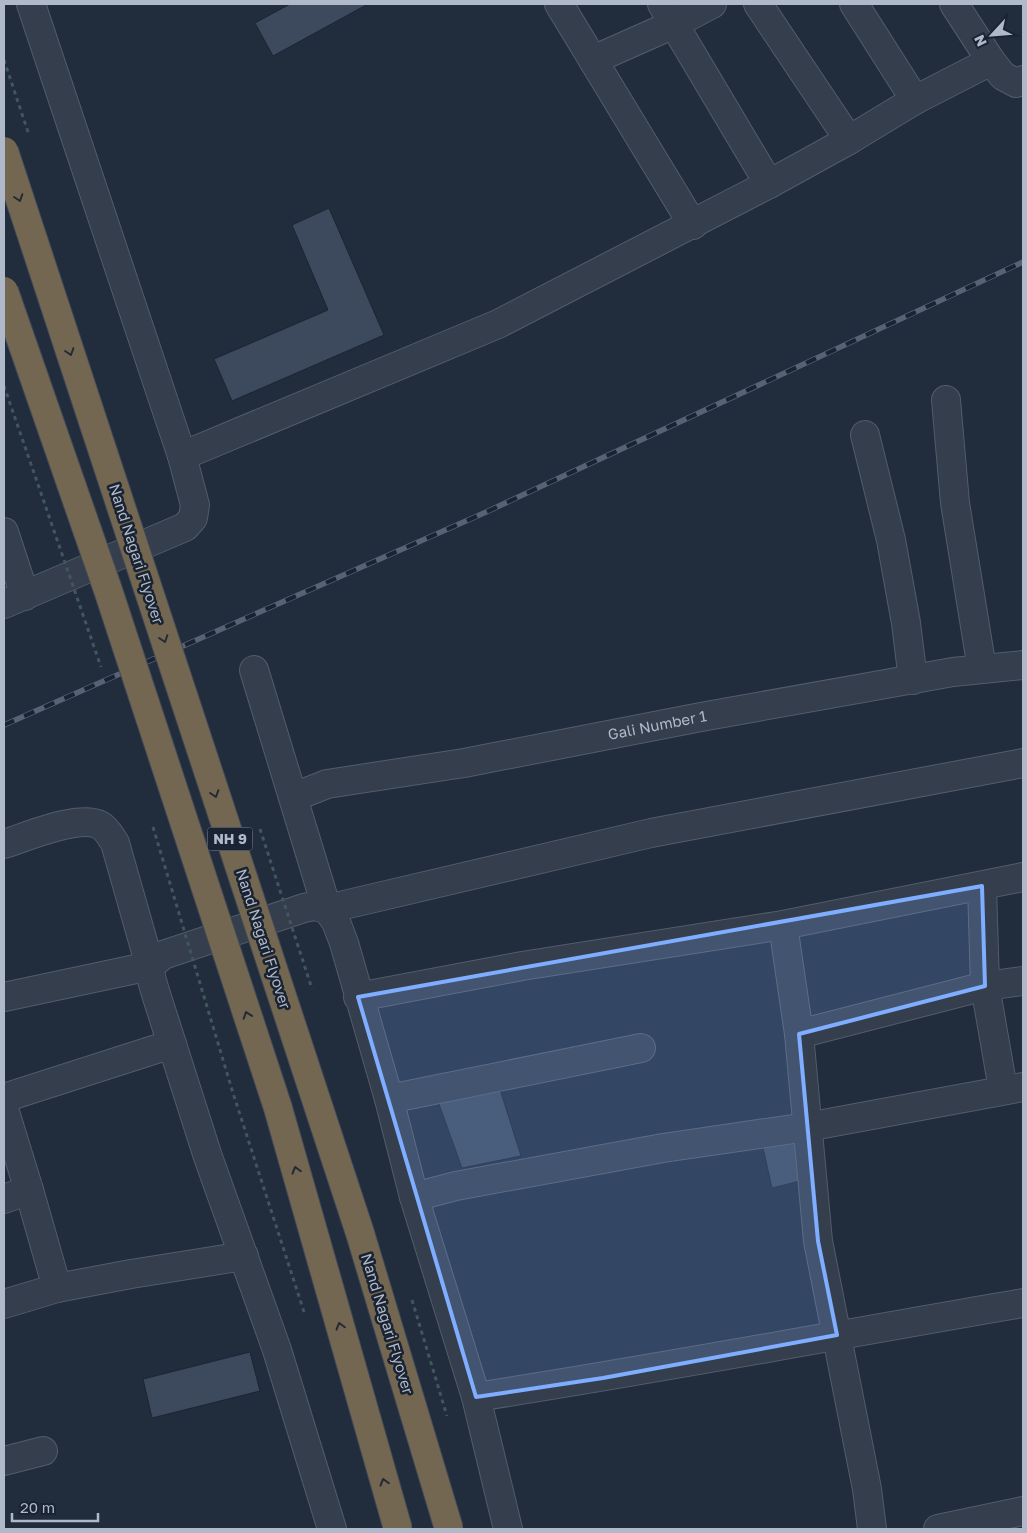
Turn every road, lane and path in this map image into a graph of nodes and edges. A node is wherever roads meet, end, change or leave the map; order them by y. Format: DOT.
graph roads {
  1 [pos="31,4"];
  2 [pos="559,4"];
  3 [pos="712,4"];
  4 [pos="758,4"];
  5 [pos="854,4"];
  6 [pos="954,4"];
  7 [pos="668,14"];
  8 [pos="593,60"];
  9 [pos="991,62"];
  10 [pos="1023,80"];
  11 [pos="915,100"];
  12 [pos="849,140"];
  13 [pos="4,151"];
  14 [pos="769,184"];
  15 [pos="693,224"];
  16 [pos="4,291"];
  17 [pos="4,386"];
  18 [pos="946,400"];
  19 [pos="865,435"];
  20 [pos="182,456"];
  21 [pos="4,532"];
  22 [pos="15,600"];
  23 [pos="1023,665"];
  24 [pos="982,669"];
  25 [pos="254,670"];
  26 [pos="103,675"];
  27 [pos="913,680"];
  28 [pos="1023,763"];
  29 [pos="294,797"];
  30 [pos="152,824"];
  31 [pos="4,844"];
  32 [pos="1023,877"];
  33 [pos="982,886"];
  34 [pos="328,909"];
  35 [pos="783,925"];
  36 [pos="150,966"];
  37 [pos="1023,981"];
  38 [pos="984,986"];
  39 [pos="4,997"];
  40 [pos="358,997"];
  41 [pos="799,1034"];
  42 [pos="172,1044"];
  43 [pos="642,1048"];
  44 [pos="1013,1088"];
  45 [pos="4,1098"];
  46 [pos="389,1099"];
  47 [pos="4,1109"];
  48 [pos="807,1127"];
  49 [pos="29,1190"];
  50 [pos="414,1197"];
  51 [pos="4,1199"];
  52 [pos="244,1256"];
  53 [pos="57,1288"];
  54 [pos="1023,1303"];
  55 [pos="4,1304"];
  56 [pos="306,1319"];
  57 [pos="837,1335"];
  58 [pos="476,1397"];
  59 [pos="43,1451"];
  60 [pos="4,1461"];
  61 [pos="1023,1511"];
  62 [pos="332,1529"];
  63 [pos="398,1529"];
  64 [pos="449,1529"];
  65 [pos="508,1529"];
  66 [pos="872,1529"];
  67 [pos="938,1529"];
  1 -- 20 [label="street"];
  2 -- 8 [label="street"];
  3 -- 7 [label="street"];
  4 -- 12 [label="street"];
  5 -- 11 [label="street"];
  6 -- 9 [label="street"];
  7 -- 8 [label="street"];
  7 -- 14 [label="street"];
  8 -- 15 [label="street"];
  9 -- 10 [label="street"];
  9 -- 11 [label="street"];
  11 -- 12 [label="street"];
  12 -- 14 [label="street"];
  13 -- 64 [label="highway, Nand Nagari Flyover / NH 9, one-way, bridge"];
  14 -- 15 [label="street"];
  15 -- 20 [label="street"];
  63 -- 16 [label="highway, NH 9, one-way, bridge"];
  17 -- 26 [label="path, bridge"];
  18 -- 24 [label="street"];
  19 -- 27 [label="street"];
  20 -- 22 [label="street"];
  21 -- 22 [label="street"];
  23 -- 24 [label="street, Gali Number 1"];
  24 -- 27 [label="street, Gali Number 1"];
  25 -- 29 [label="street"];
  27 -- 29 [label="street, Gali Number 1"];
  28 -- 34 [label="street"];
  29 -- 34 [label="street"];
  30 -- 56 [label="path, bridge"];
  31 -- 36 [label="street"];
  32 -- 33 [label="street"];
  33 -- 35 [label="street"];
  33 -- 38 [label="street"];
  34 -- 36 [label="street"];
  34 -- 40 [label="street"];
  35 -- 40 [label="street"];
  35 -- 41 [label="street"];
  36 -- 39 [label="street"];
  36 -- 42 [label="street"];
  37 -- 38 [label="street"];
  38 -- 41 [label="street"];
  38 -- 44 [label="street"];
  40 -- 46 [label="street"];
  41 -- 48 [label="street"];
  42 -- 45 [label="street"];
  42 -- 52 [label="street"];
  43 -- 46 [label="street"];
  44 -- 48 [label="street"];
  46 -- 50 [label="street"];
  47 -- 49 [label="street"];
  48 -- 50 [label="street"];
  48 -- 57 [label="street"];
  49 -- 51 [label="street"];
  49 -- 53 [label="street"];
  50 -- 58 [label="street"];
  52 -- 53 [label="street"];
  52 -- 62 [label="street"];
  53 -- 55 [label="street"];
  54 -- 57 [label="street"];
  57 -- 58 [label="street"];
  57 -- 66 [label="street"];
  58 -- 65 [label="street"];
  59 -- 60 [label="street"];
  61 -- 67 [label="street"];
}
